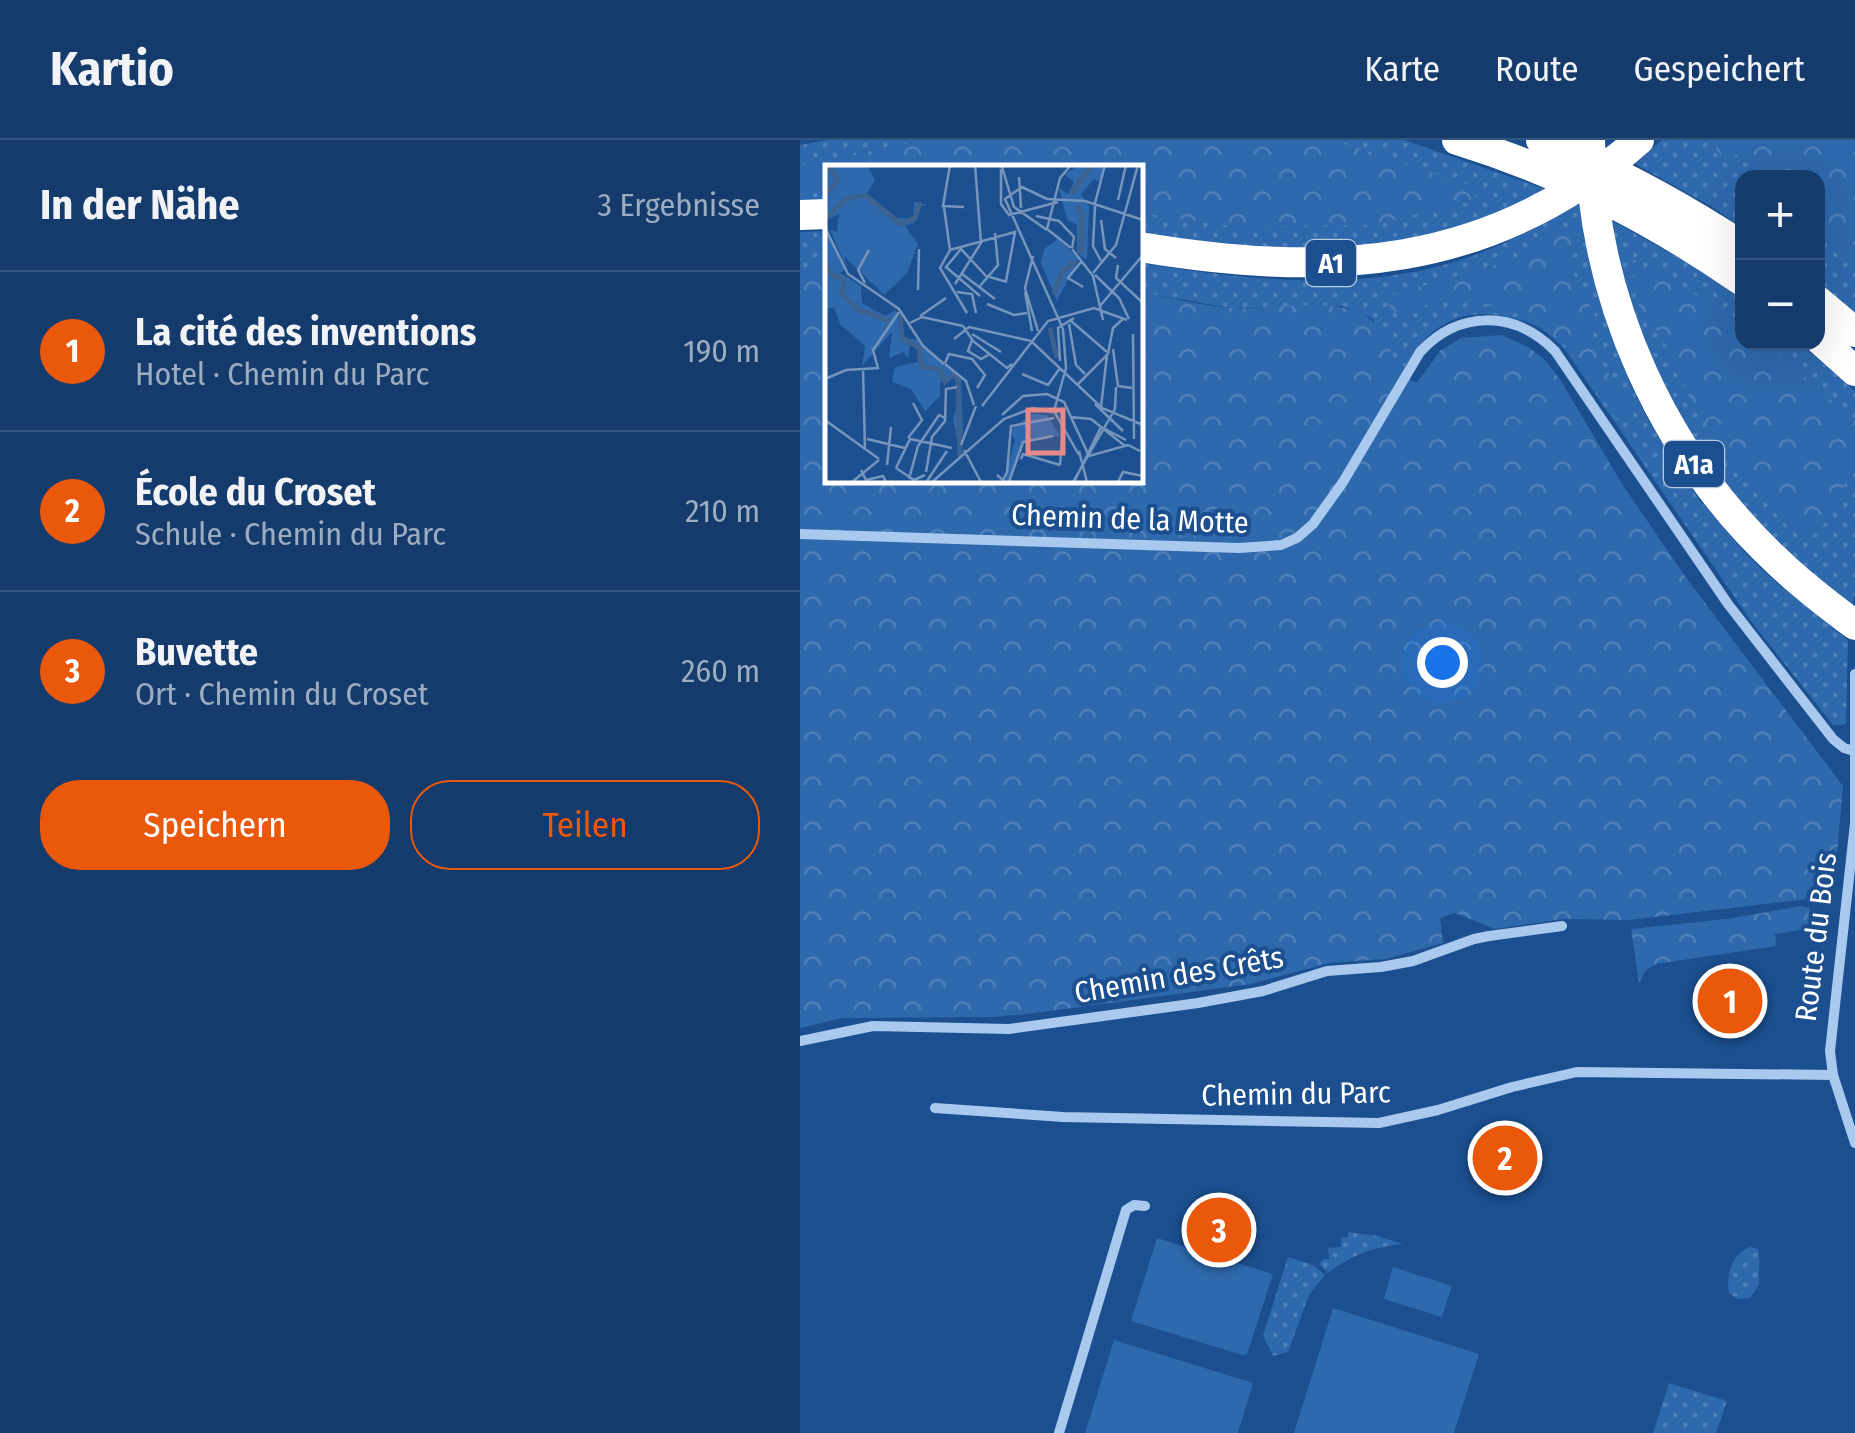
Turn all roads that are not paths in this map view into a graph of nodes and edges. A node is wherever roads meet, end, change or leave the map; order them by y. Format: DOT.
graph roads {
  1 [pos="1457,140"];
  2 [pos="1540,140"];
  3 [pos="1590,140"];
  4 [pos="1639,140"];
  5 [pos="1735,242"];
  6 [pos="1142,247"];
  7 [pos="1735,277"];
  8 [pos="1825,307"];
  9 [pos="1855,332"];
  10 [pos="1825,344"];
  11 [pos="1855,371"];
  12 [pos="800,534"];
  13 [pos="1855,624"];
  14 [pos="1855,674"];
  15 [pos="1854,751"];
  16 [pos="1562,926"];
  17 [pos="800,1041"];
  18 [pos="1833,1075"];
  19 [pos="935,1108"];
  20 [pos="1855,1142"];
  21 [pos="1145,1206"];
  22 [pos="1059,1433"];
  1 -- 7 [label="highway"];
  2 -- 5 [label="highway"];
  3 -- 13 [label="highway, A1a"];
  4 -- 6 [label="highway, A1"];
  8 -- 9 [label="highway"];
  10 -- 11 [label="highway"];
  12 -- 15 [label="street, Chemin de la Motte"];
  14 -- 15 [label="street, Route du Bois"];
  15 -- 18 [label="street, Route du Bois"];
  16 -- 17 [label="street, Chemin des Crêts"];
  18 -- 19 [label="street, Chemin du Parc"];
  18 -- 20 [label="street, Route du Bois"];
  21 -- 22 [label="street"];
}
